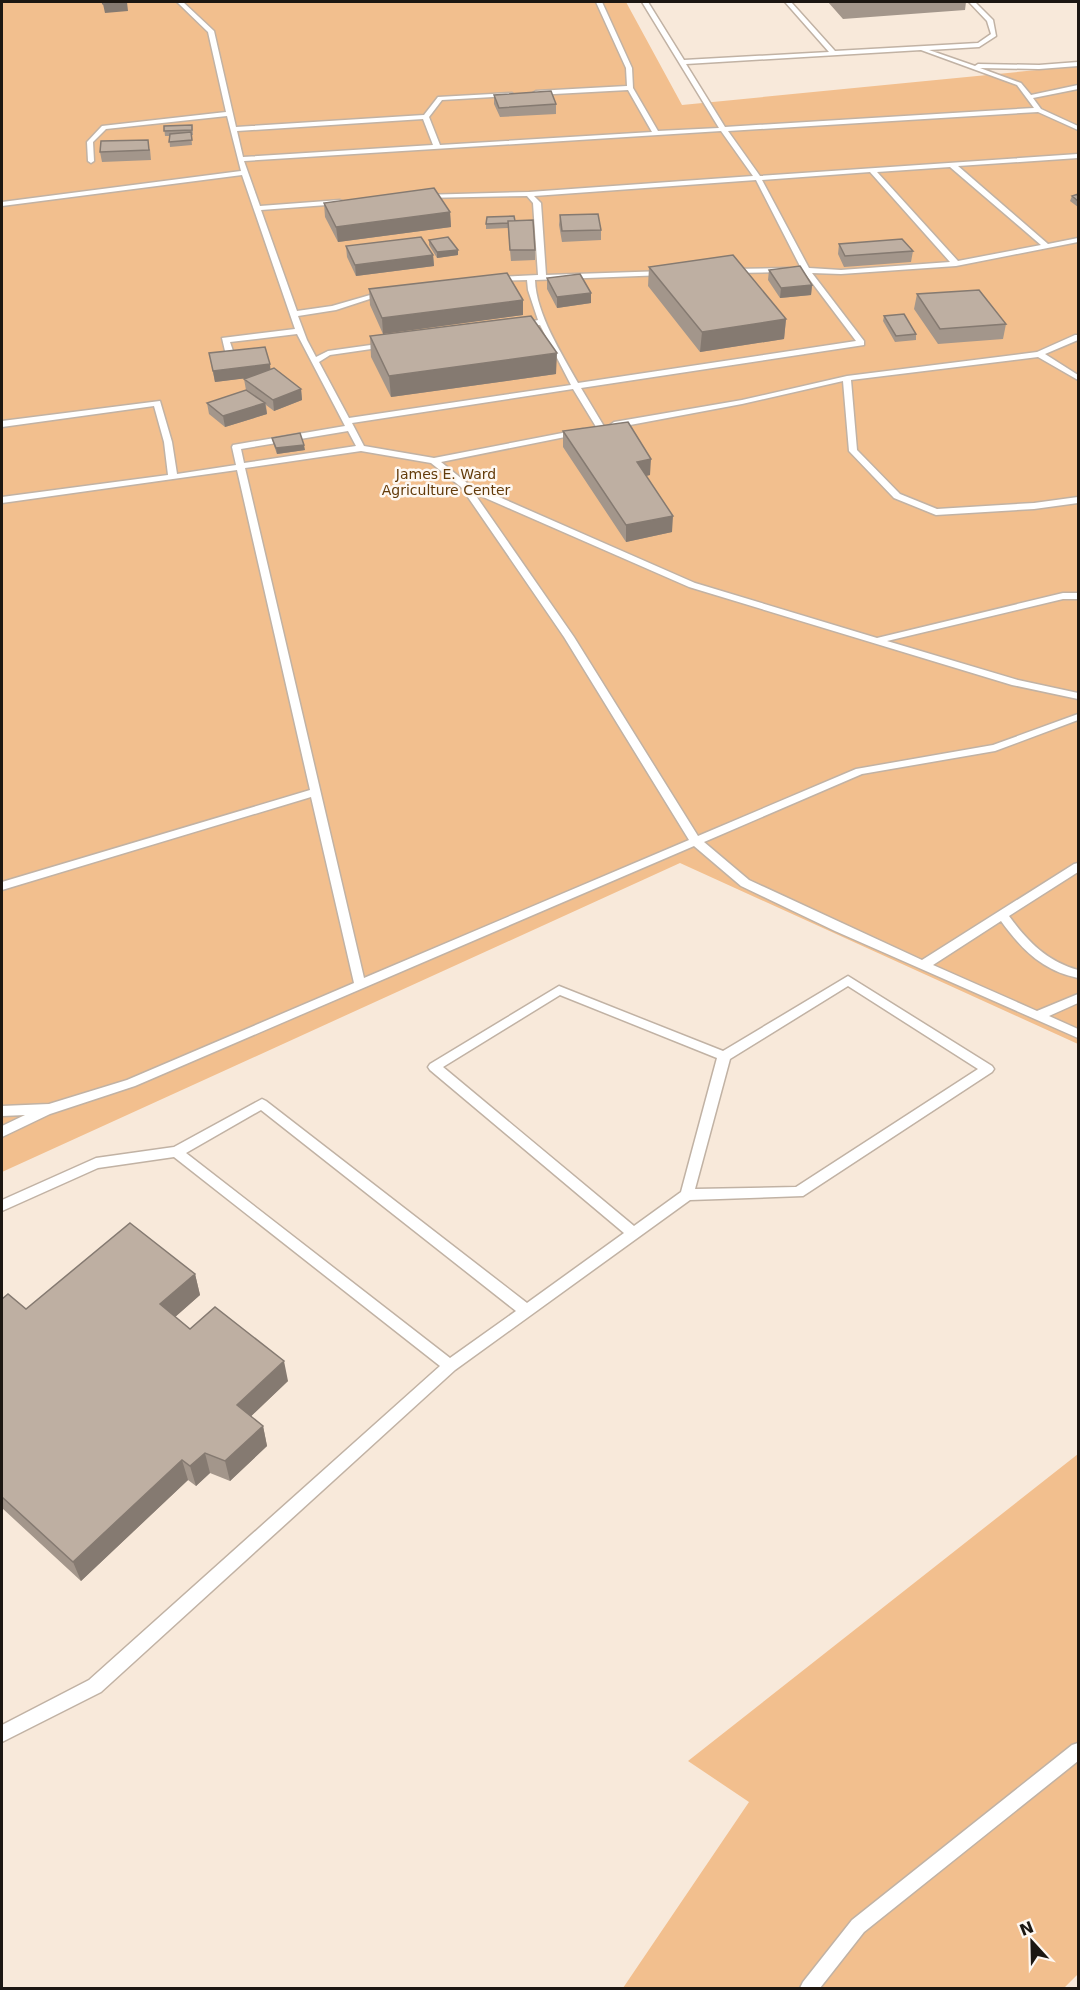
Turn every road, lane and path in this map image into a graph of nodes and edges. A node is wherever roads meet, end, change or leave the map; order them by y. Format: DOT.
graph roads {
  1 [pos="180,2"];
  2 [pos="599,2"];
  3 [pos="645,2"];
  4 [pos="788,2"];
  5 [pos="972,2"];
  6 [pos="919,48"];
  7 [pos="833,53"];
  8 [pos="682,62"];
  9 [pos="1078,64"];
  10 [pos="968,66"];
  11 [pos="1078,87"];
  12 [pos="630,88"];
  13 [pos="1029,97"];
  14 [pos="1039,110"];
  15 [pos="230,114"];
  16 [pos="426,117"];
  17 [pos="1078,128"];
  18 [pos="233,129"];
  19 [pos="723,129"];
  20 [pos="656,133"];
  21 [pos="437,147"];
  22 [pos="1078,156"];
  23 [pos="240,159"];
  24 [pos="91,161"];
  25 [pos="952,165"];
  26 [pos="872,170"];
  27 [pos="245,173"];
  28 [pos="758,178"];
  29 [pos="529,194"];
  30 [pos="412,197"];
  31 [pos="353,201"];
  32 [pos="2,204"];
  33 [pos="257,208"];
  34 [pos="1078,240"];
  35 [pos="1046,246"];
  36 [pos="956,264"];
  37 [pos="806,270"];
  38 [pos="718,271"];
  39 [pos="671,273"];
  40 [pos="542,277"];
  41 [pos="531,278"];
  42 [pos="492,280"];
  43 [pos="393,290"];
  44 [pos="295,314"];
  45 [pos="543,322"];
  46 [pos="509,327"];
  47 [pos="300,331"];
  48 [pos="1076,340"];
  49 [pos="396,343"];
  50 [pos="229,351"];
  51 [pos="1039,354"];
  52 [pos="314,361"];
  53 [pos="847,378"];
  54 [pos="1078,378"];
  55 [pos="574,387"];
  56 [pos="2,424"];
  57 [pos="349,425"];
  58 [pos="601,428"];
  59 [pos="361,448"];
  60 [pos="434,461"];
  61 [pos="241,468"];
  62 [pos="173,477"];
  63 [pos="464,485"];
  64 [pos="2,500"];
  65 [pos="1078,500"];
  66 [pos="1078,596"];
  67 [pos="875,641"];
  68 [pos="1078,696"];
  69 [pos="1078,717"];
  70 [pos="315,792"];
  71 [pos="695,840"];
  72 [pos="1078,867"];
  73 [pos="2,886"];
  74 [pos="1002,915"];
  75 [pos="922,965"];
  76 [pos="1078,974"];
  77 [pos="360,985"];
  78 [pos="1078,998"];
  79 [pos="1037,1016"];
  80 [pos="1078,1034"];
  81 [pos="724,1056"];
  82 [pos="49,1109"];
  83 [pos="2,1111"];
  84 [pos="2,1132"];
  85 [pos="176,1152"];
  86 [pos="687,1195"];
  87 [pos="2,1206"];
  88 [pos="633,1233"];
  89 [pos="527,1311"];
  90 [pos="450,1366"];
  91 [pos="2,1734"];
  92 [pos="1078,1751"];
  93 [pos="809,1989"];
  1 -- 15 [label="lane"];
  2 -- 12 [label="lane"];
  3 -- 8 [label="lane"];
  4 -- 7 [label="lane"];
  5 -- 6 [label="lane"];
  6 -- 7 [label="lane"];
  6 -- 10 [label="lane"];
  7 -- 8 [label="lane"];
  8 -- 19 [label="lane"];
  9 -- 10 [label="lane"];
  10 -- 13 [label="lane"];
  11 -- 13 [label="lane"];
  12 -- 16 [label="lane"];
  12 -- 20 [label="lane"];
  13 -- 14 [label="lane"];
  14 -- 17 [label="lane"];
  14 -- 19 [label="lane"];
  15 -- 18 [label="lane"];
  15 -- 24 [label="lane"];
  16 -- 18 [label="lane"];
  16 -- 21 [label="lane"];
  18 -- 23 [label="lane"];
  19 -- 20 [label="lane"];
  19 -- 28 [label="lane"];
  20 -- 21 [label="lane"];
  21 -- 23 [label="lane"];
  22 -- 25 [label="lane"];
  23 -- 27 [label="lane"];
  25 -- 26 [label="lane"];
  25 -- 35 [label="lane"];
  26 -- 28 [label="lane"];
  26 -- 36 [label="lane"];
  27 -- 32 [label="lane"];
  27 -- 33 [label="lane"];
  28 -- 29 [label="lane"];
  28 -- 37 [label="lane"];
  29 -- 30 [label="lane"];
  29 -- 40 [label="lane"];
  31 -- 33 [label="lane"];
  33 -- 44 [label="lane"];
  34 -- 35 [label="lane"];
  35 -- 36 [label="lane"];
  36 -- 37 [label="lane"];
  37 -- 38 [label="lane"];
  37 -- 55 [label="lane"];
  39 -- 40 [label="lane"];
  40 -- 41 [label="lane"];
  41 -- 42 [label="lane"];
  41 -- 45 [label="lane"];
  43 -- 44 [label="lane"];
  44 -- 47 [label="lane"];
  45 -- 46 [label="lane"];
  45 -- 55 [label="lane"];
  47 -- 50 [label="lane"];
  47 -- 52 [label="lane"];
  48 -- 51 [label="lane"];
  49 -- 52 [label="lane"];
  51 -- 53 [label="lane"];
  51 -- 54 [label="lane"];
  52 -- 57 [label="lane"];
  53 -- 58 [label="lane"];
  53 -- 65 [label="lane"];
  55 -- 57 [label="lane"];
  55 -- 58 [label="lane"];
  56 -- 62 [label="lane"];
  57 -- 59 [label="lane"];
  57 -- 61 [label="lane"];
  58 -- 60 [label="lane"];
  59 -- 60 [label="lane"];
  59 -- 61 [label="lane"];
  60 -- 63 [label="lane"];
  61 -- 62 [label="lane"];
  61 -- 70 [label="lane"];
  62 -- 64 [label="lane"];
  63 -- 67 [label="lane"];
  63 -- 71 [label="lane"];
  66 -- 67 [label="lane"];
  67 -- 68 [label="lane"];
  69 -- 71 [label="lane"];
  70 -- 73 [label="lane"];
  70 -- 77 [label="lane"];
  71 -- 75 [label="lane"];
  71 -- 77 [label="lane"];
  72 -- 74 [label="lane"];
  74 -- 75 [label="lane"];
  74 -- 76 [label="lane"];
  75 -- 79 [label="lane"];
  77 -- 82 [label="lane"];
  78 -- 79 [label="lane"];
  79 -- 80 [label="lane"];
  81 -- 86 [label="lane"];
  81 -- 86 [label="lane"];
  81 -- 88 [label="lane"];
  82 -- 83 [label="lane"];
  82 -- 84 [label="lane"];
  85 -- 87 [label="lane"];
  85 -- 89 [label="lane"];
  85 -- 90 [label="lane"];
  86 -- 88 [label="lane"];
  88 -- 89 [label="lane"];
  89 -- 90 [label="lane"];
  90 -- 91 [label="lane"];
  92 -- 93 [label="lane"];
}
